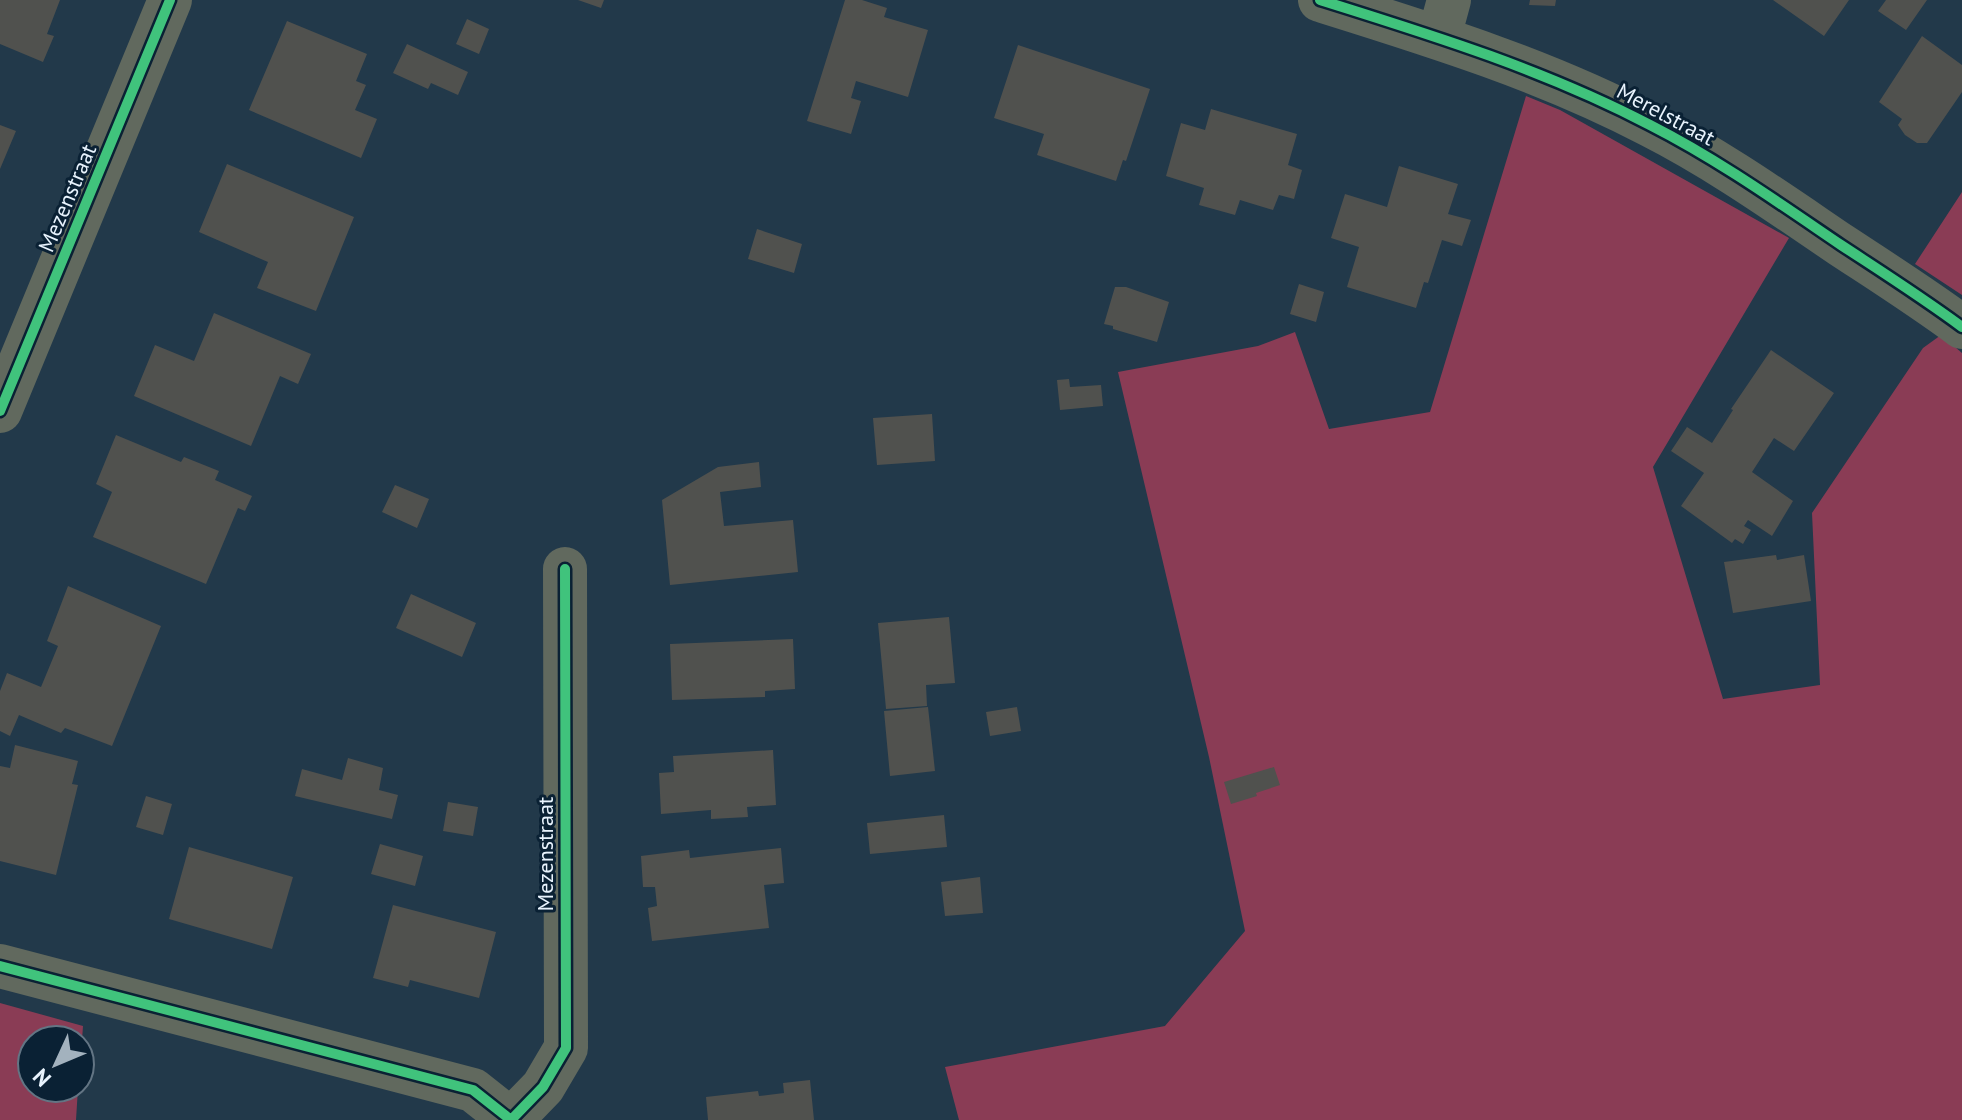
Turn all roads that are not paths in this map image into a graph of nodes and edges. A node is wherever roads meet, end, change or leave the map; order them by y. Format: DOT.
graph roads {
  1 [pos="170,0"];
  2 [pos="1320,0"];
  3 [pos="1444,18"];
  4 [pos="1962,327"];
  5 [pos="0,411"];
  6 [pos="565,569"];
  7 [pos="0,966"];
  8 [pos="511,1120"];
  1 -- 5 [label="street, Mezenstraat"];
  2 -- 3 [label="street, Merelstraat"];
  3 -- 4 [label="street, Merelstraat"];
  6 -- 8 [label="street, Mezenstraat"];
  7 -- 8 [label="street, Mezenstraat"];
}
